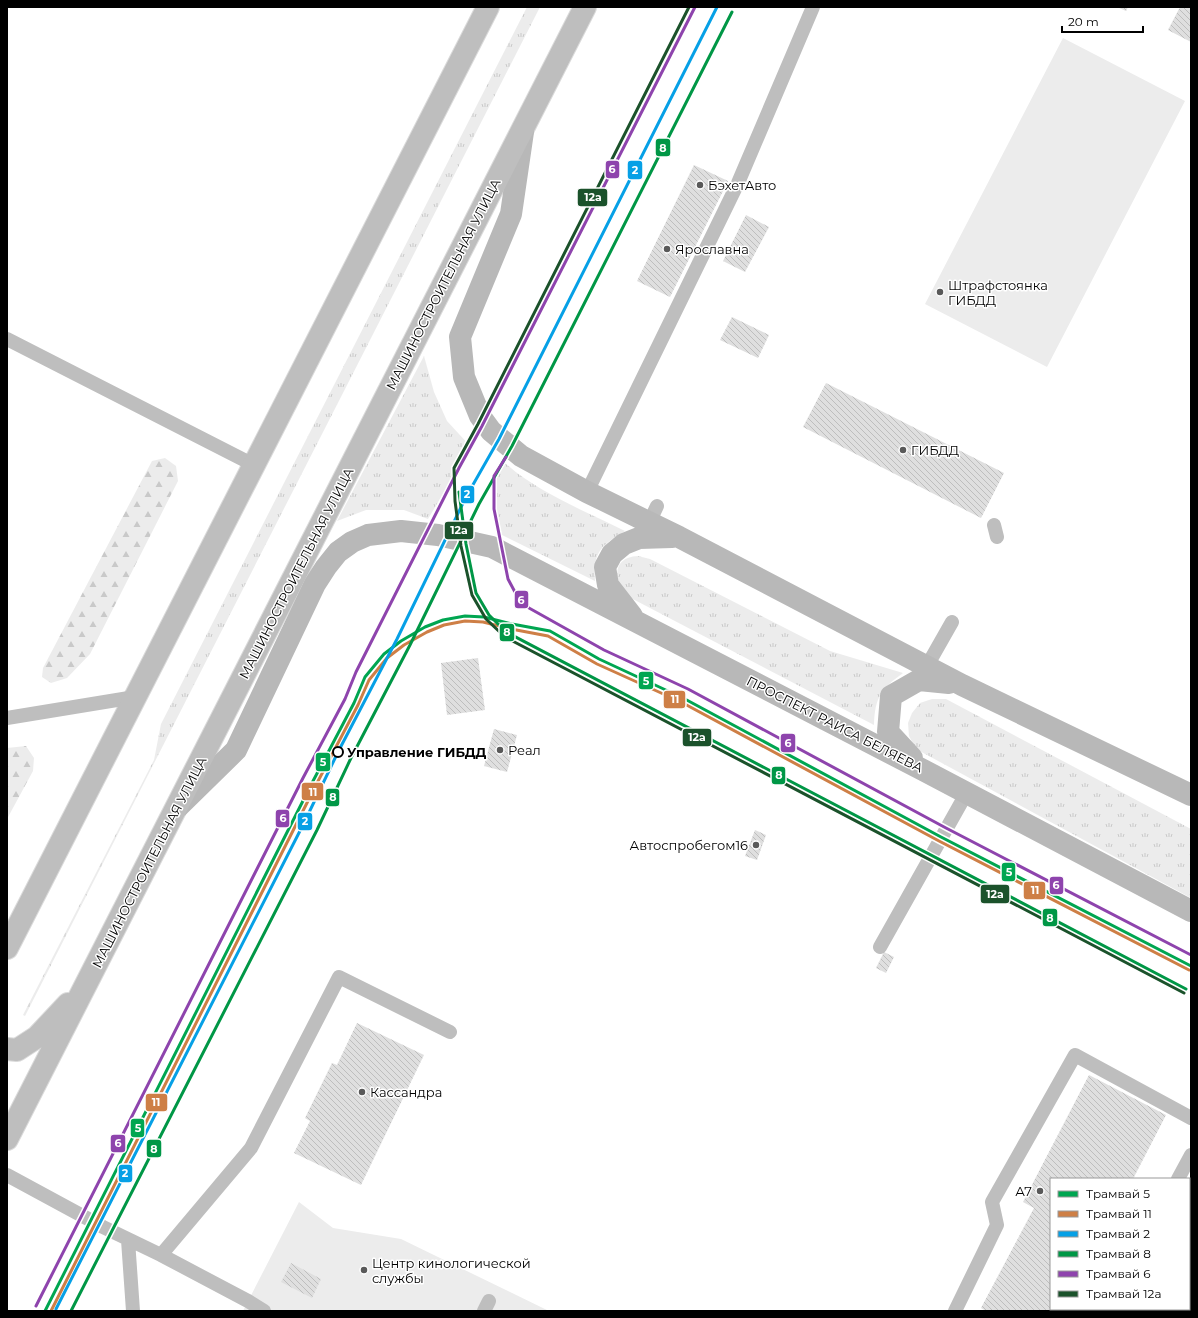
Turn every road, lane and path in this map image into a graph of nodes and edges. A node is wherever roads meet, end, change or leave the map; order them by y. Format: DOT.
graph roads {
  1 [pos="488,7"];
  2 [pos="584,7"];
  3 [pos="813,7"];
  4 [pos="523,127"];
  5 [pos="7,339"];
  6 [pos="254,465"];
  7 [pos="587,492"];
  8 [pos="679,538"];
  9 [pos="636,621"];
  10 [pos="952,622"];
  11 [pos="927,666"];
  12 [pos="962,685"];
  13 [pos="136,697"];
  14 [pos="7,718"];
  15 [pos="923,770"];
  16 [pos="966,794"];
  17 [pos="1191,795"];
  18 [pos="174,812"];
  19 [pos="1191,912"];
  20 [pos="880,947"];
  21 [pos="7,948"];
  22 [pos="85,986"];
  23 [pos="450,1032"];
  24 [pos="7,1049"];
  25 [pos="1191,1118"];
  26 [pos="7,1139"];
  27 [pos="1191,1155"];
  28 [pos="7,1175"];
  29 [pos="1179,1178"];
  30 [pos="128,1240"];
  31 [pos="161,1255"];
  32 [pos="133,1311"];
  33 [pos="264,1311"];
  34 [pos="955,1311"];
  1 -- 6 [label="main road"];
  2 -- 4 [label="main road, МАШИНОСТРОИТЕЛЬНАЯ УЛИЦА"];
  3 -- 7 [label="lane"];
  4 -- 7 [label="street"];
  4 -- 18 [label="main road, МАШИНОСТРОИТЕЛЬНАЯ УЛИЦА"];
  5 -- 6 [label="lane"];
  6 -- 13 [label="main road"];
  7 -- 8 [label="street"];
  8 -- 9 [label="street"];
  8 -- 11 [label="street"];
  9 -- 15 [label="street, ПРОСПЕКТ РАИСА БЕЛЯЕВА"];
  9 -- 18 [label="street, ПРОСПЕКТ РАИСА БЕЛЯЕВА"];
  10 -- 11 [label="lane"];
  11 -- 12 [label="street"];
  12 -- 15 [label="street"];
  12 -- 17 [label="street"];
  13 -- 14 [label="lane"];
  13 -- 21 [label="main road"];
  15 -- 16 [label="street, ПРОСПЕКТ РАИСА БЕЛЯЕВА"];
  16 -- 19 [label="street, ПРОСПЕКТ РАИСА БЕЛЯЕВА"];
  16 -- 20 [label="lane"];
  18 -- 22 [label="main road, МАШИНОСТРОИТЕЛЬНАЯ УЛИЦА"];
  22 -- 24 [label="main road"];
  22 -- 26 [label="main road, МАШИНОСТРОИТЕЛЬНАЯ УЛИЦА"];
  23 -- 31 [label="lane"];
  25 -- 34 [label="lane"];
  27 -- 29 [label="lane"];
  28 -- 30 [label="lane"];
  30 -- 31 [label="lane"];
  30 -- 32 [label="lane"];
  31 -- 33 [label="lane"];
}
